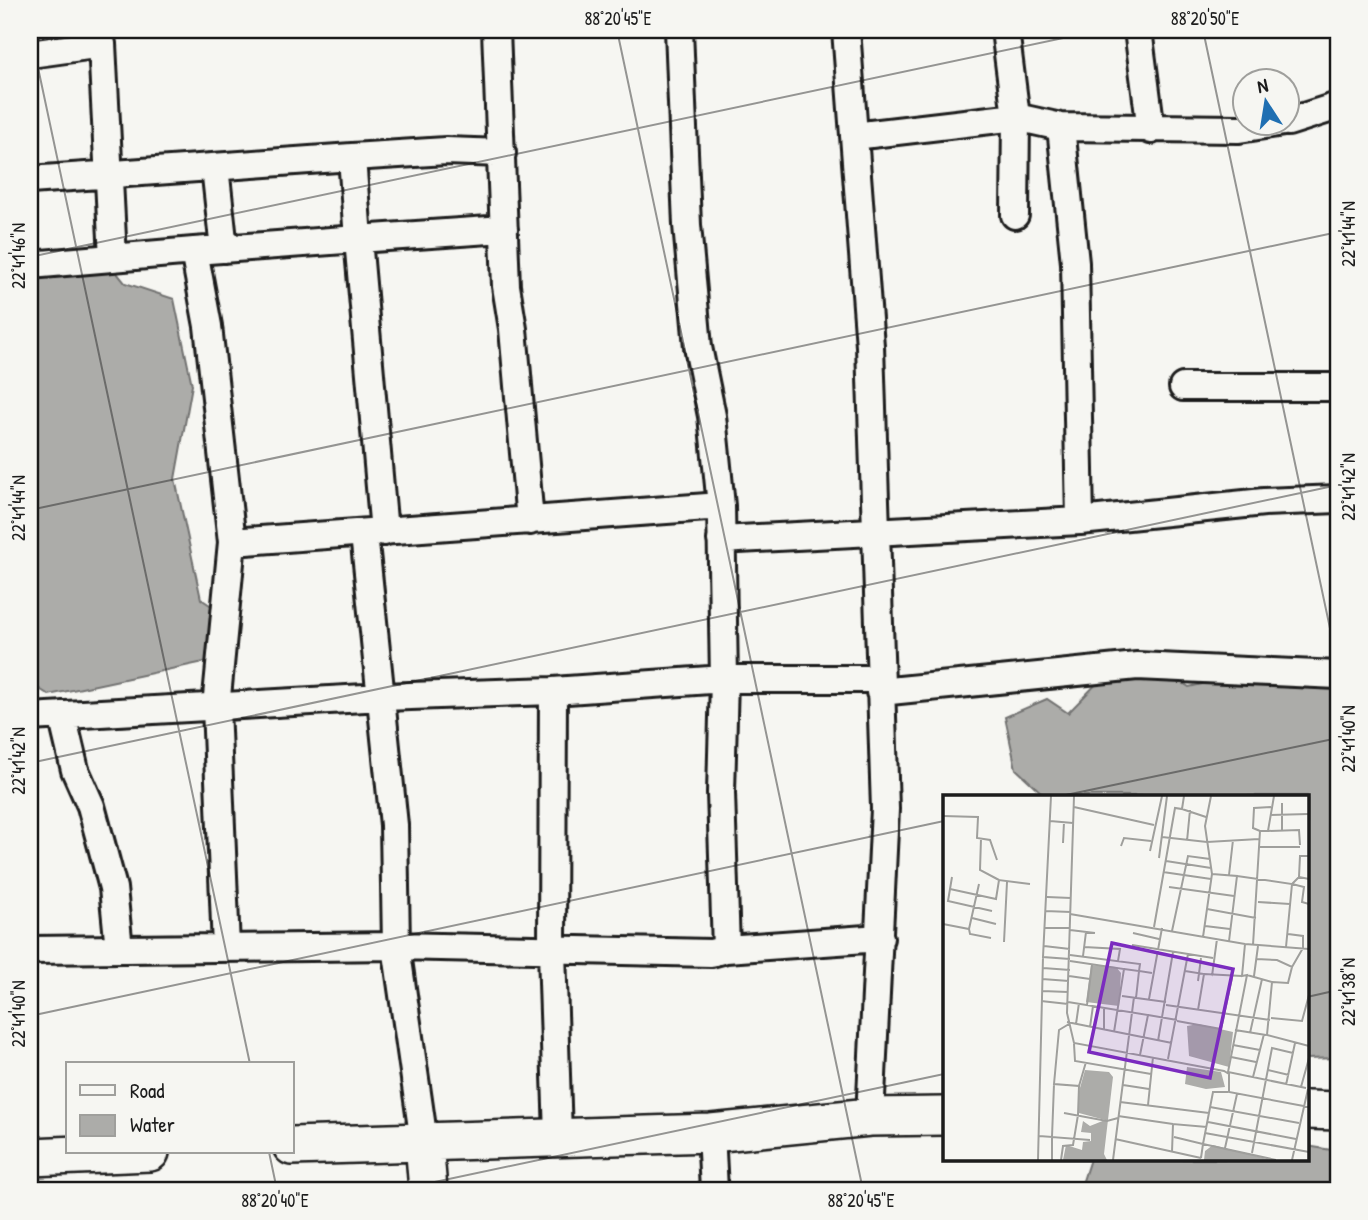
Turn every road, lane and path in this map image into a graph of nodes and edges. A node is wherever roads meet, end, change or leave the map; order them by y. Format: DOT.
graph roads {
  1 [pos="496,30"];
  2 [pos="679,30"];
  3 [pos="846,30"];
  4 [pos="1005,30"];
  5 [pos="1138,30"];
  6 [pos="30,54"];
  7 [pos="1338,106"];
  8 [pos="1016,117"];
  9 [pos="1302,117"];
  10 [pos="1061,127"];
  11 [pos="1232,129"];
  12 [pos="1151,130"];
  13 [pos="854,136"];
  14 [pos="502,152"];
  15 [pos="352,158"];
  16 [pos="215,167"];
  17 [pos="109,174"];
  18 [pos="30,180"];
  19 [pos="1015,215"];
  20 [pos="504,229"];
  21 [pos="358,239"];
  22 [pos="225,249"];
  23 [pos="194,251"];
  24 [pos="113,258"];
  25 [pos="30,265"];
  26 [pos="1183,387"];
  27 [pos="1338,387"];
  28 [pos="1338,499"];
  29 [pos="721,506"];
  30 [pos="530,521"];
  31 [pos="1080,521"];
  32 [pos="877,531"];
  33 [pos="374,533"];
  34 [pos="721,540"];
  35 [pos="232,541"];
  36 [pos="1338,675"];
  37 [pos="724,679"];
  38 [pos="880,685"];
  39 [pos="553,691"];
  40 [pos="382,697"];
  41 [pos="216,707"];
  42 [pos="62,715"];
  43 [pos="30,717"];
  44 [pos="880,938"];
  45 [pos="396,946"];
  46 [pos="226,948"];
  47 [pos="119,949"];
  48 [pos="726,949"];
  49 [pos="30,950"];
  50 [pos="552,951"];
  51 [pos="1308,1110"];
  52 [pos="1338,1111"];
  53 [pos="943,1116"];
  54 [pos="870,1117"];
  55 [pos="711,1133"];
  56 [pos="558,1136"];
  57 [pos="424,1142"];
  58 [pos="294,1146"];
  59 [pos="102,1154"];
  60 [pos="30,1157"];
  61 [pos="428,1190"];
  62 [pos="714,1190"];
  1 -- 14 [label="street"];
  2 -- 29 [label="street"];
  3 -- 13 [label="street"];
  4 -- 8 [label="street"];
  5 -- 12 [label="street"];
  6 -- 17 [label="street"];
  7 -- 9 [label="street"];
  8 -- 10 [label="street"];
  8 -- 13 [label="street"];
  8 -- 19 [label="street"];
  10 -- 12 [label="street"];
  10 -- 31 [label="street"];
  11 -- 12 [label="street"];
  13 -- 32 [label="street"];
  14 -- 15 [label="street"];
  14 -- 20 [label="street"];
  15 -- 16 [label="street"];
  15 -- 21 [label="street"];
  16 -- 17 [label="street"];
  16 -- 22 [label="street"];
  17 -- 18 [label="street"];
  17 -- 24 [label="street"];
  20 -- 21 [label="street"];
  20 -- 30 [label="street"];
  21 -- 22 [label="street"];
  21 -- 33 [label="street"];
  22 -- 23 [label="street"];
  23 -- 24 [label="street"];
  23 -- 35 [label="street"];
  24 -- 25 [label="street"];
  26 -- 27 [label="street"];
  28 -- 31 [label="street"];
  29 -- 30 [label="street"];
  29 -- 34 [label="street"];
  30 -- 33 [label="street"];
  31 -- 32 [label="street"];
  32 -- 34 [label="street"];
  32 -- 38 [label="street"];
  33 -- 35 [label="street"];
  33 -- 40 [label="street"];
  34 -- 37 [label="street"];
  35 -- 41 [label="street"];
  36 -- 38 [label="street"];
  37 -- 38 [label="street"];
  37 -- 39 [label="street"];
  37 -- 48 [label="street"];
  38 -- 44 [label="street"];
  39 -- 40 [label="street"];
  39 -- 50 [label="street"];
  40 -- 41 [label="street"];
  40 -- 45 [label="street"];
  41 -- 42 [label="street"];
  41 -- 46 [label="street"];
  42 -- 43 [label="street"];
  42 -- 47 [label="street"];
  44 -- 48 [label="street"];
  44 -- 54 [label="street"];
  45 -- 46 [label="street"];
  45 -- 50 [label="street"];
  45 -- 57 [label="street"];
  46 -- 47 [label="street"];
  47 -- 49 [label="street"];
  48 -- 50 [label="street"];
  50 -- 56 [label="street"];
  51 -- 52 [label="street"];
  53 -- 54 [label="street"];
  54 -- 55 [label="street"];
  55 -- 56 [label="street"];
  55 -- 62 [label="street"];
  56 -- 57 [label="street"];
  57 -- 58 [label="street"];
  57 -- 61 [label="street"];
  59 -- 60 [label="street"];
}
